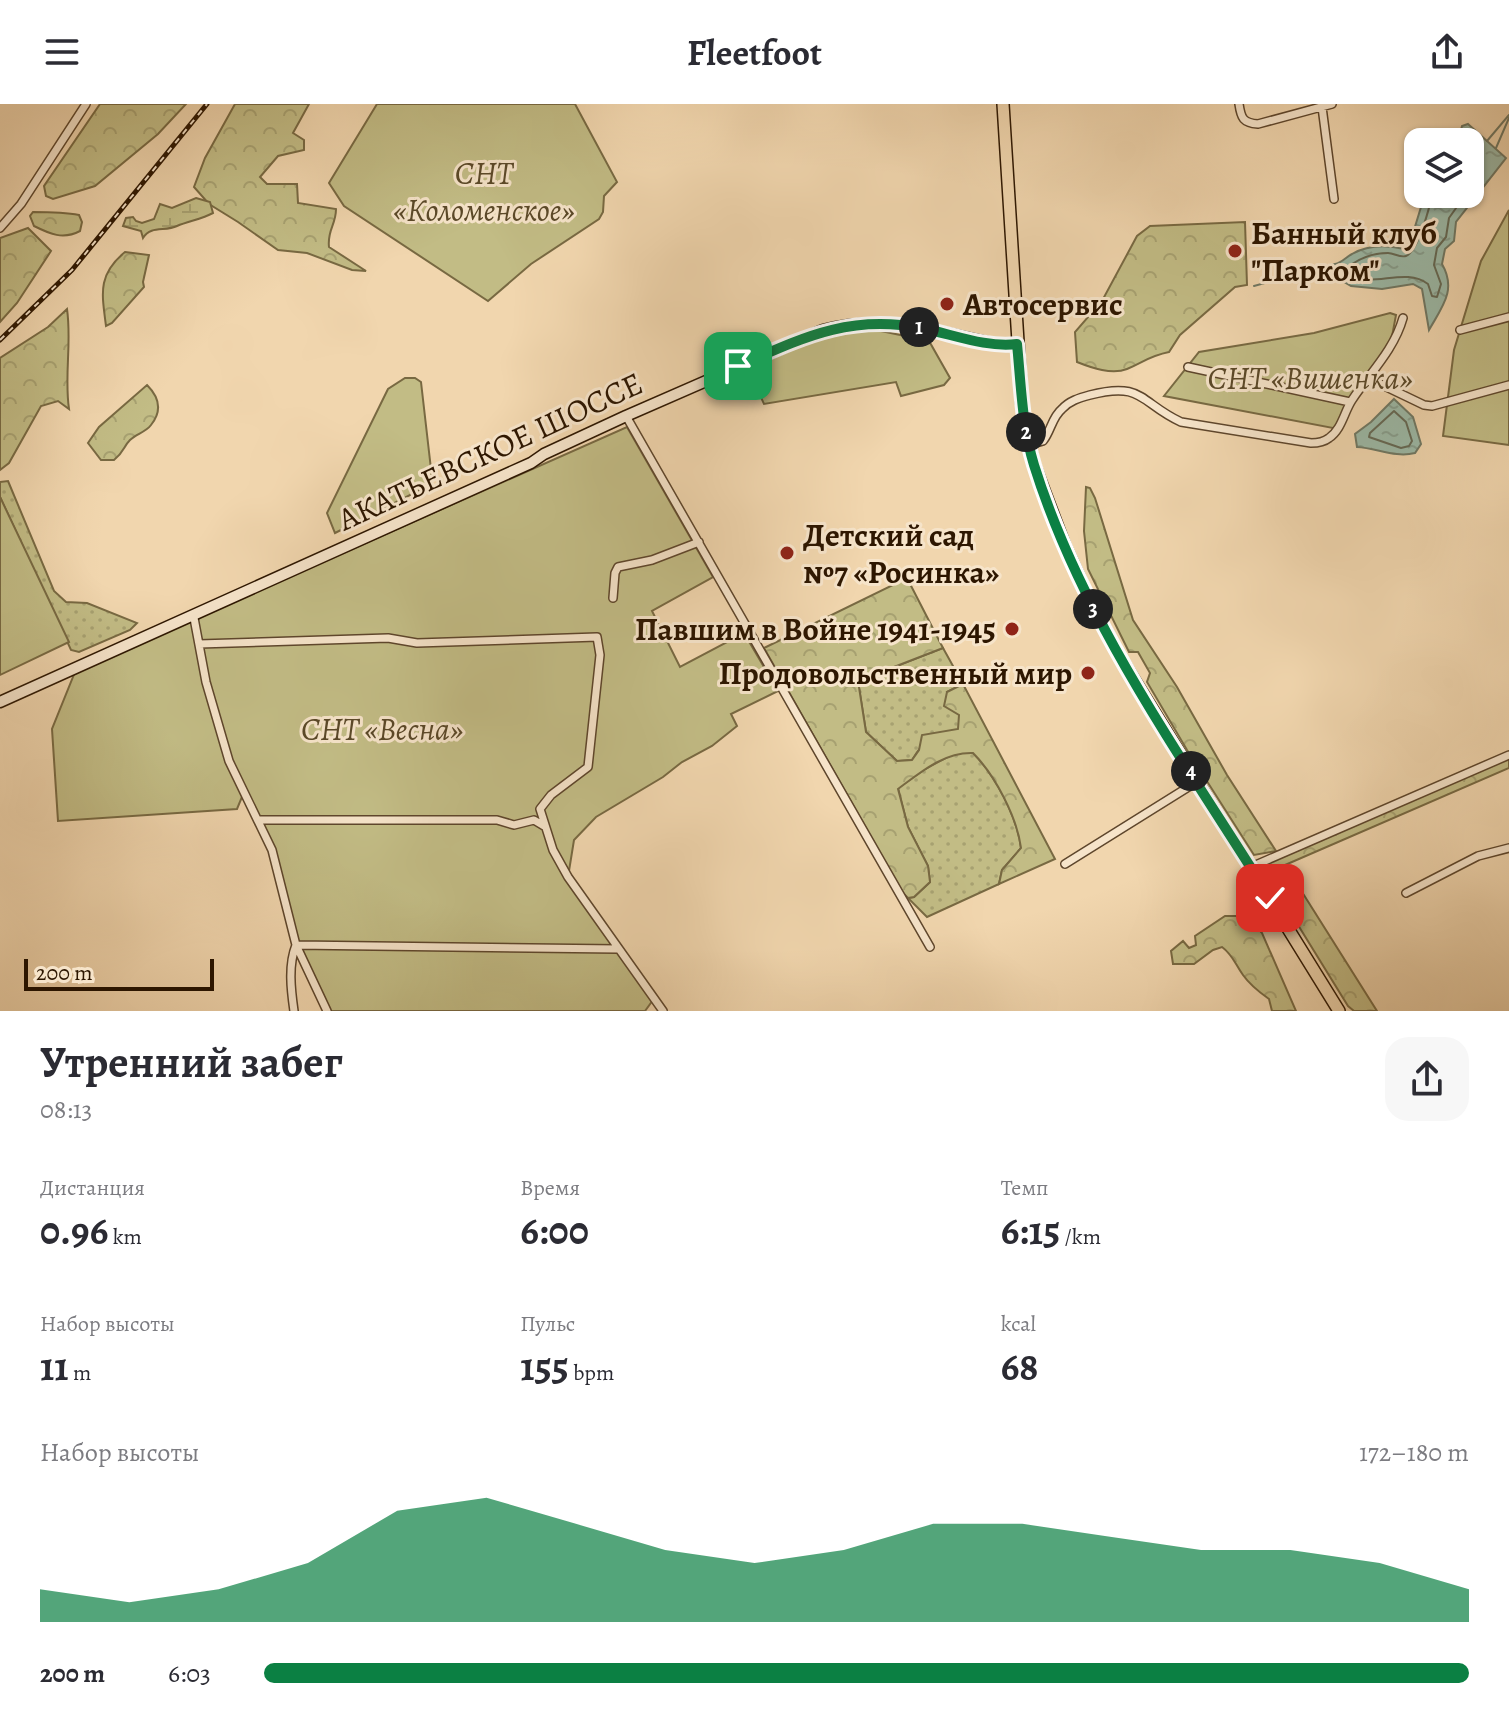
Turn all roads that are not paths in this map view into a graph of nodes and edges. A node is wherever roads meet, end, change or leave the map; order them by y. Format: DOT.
graph roads {
  1 [pos="86,104"];
  2 [pos="1003,104"];
  3 [pos="1239,104"];
  4 [pos="1332,104"];
  5 [pos="1322,107"];
  6 [pos="1334,199"];
  7 [pos="0,228"];
  8 [pos="1509,317"];
  9 [pos="1403,318"];
  10 [pos="1460,330"];
  11 [pos="1017,344"];
  12 [pos="1188,367"];
  13 [pos="1366,382"];
  14 [pos="1509,385"];
  15 [pos="1350,402"];
  16 [pos="626,416"];
  17 [pos="1029,445"];
  18 [pos="699,542"];
  19 [pos="613,598"];
  20 [pos="194,618"];
  21 [pos="199,644"];
  22 [pos="0,702"];
  23 [pos="1509,755"];
  24 [pos="1198,781"];
  25 [pos="258,820"];
  26 [pos="544,826"];
  27 [pos="1509,848"];
  28 [pos="1065,864"];
  29 [pos="1251,867"];
  30 [pos="1406,893"];
  31 [pos="296,945"];
  32 [pos="930,947"];
  33 [pos="618,949"];
  34 [pos="294,1011"];
  35 [pos="327,1011"];
  36 [pos="663,1011"];
  37 [pos="1339,1011"];
  1 -- 7 [label="street"];
  2 -- 11 [label="main road"];
  3 -- 5 [label="street"];
  4 -- 5 [label="street"];
  5 -- 6 [label="street"];
  8 -- 10 [label="street"];
  9 -- 13 [label="street"];
  11 -- 16 [label="main road, АКАТЬЕВСКОЕ ШОССЕ"];
  11 -- 17 [label="main road"];
  12 -- 15 [label="street"];
  13 -- 14 [label="street"];
  13 -- 15 [label="street"];
  15 -- 17 [label="street"];
  16 -- 18 [label="street"];
  16 -- 22 [label="main road, АКАТЬЕВСКОЕ ШОССЕ"];
  17 -- 24 [label="main road"];
  18 -- 19 [label="street"];
  18 -- 32 [label="street"];
  20 -- 21 [label="street"];
  21 -- 25 [label="street"];
  21 -- 26 [label="street"];
  23 -- 29 [label="street"];
  24 -- 28 [label="street"];
  24 -- 29 [label="main road"];
  25 -- 26 [label="street"];
  25 -- 31 [label="street"];
  26 -- 33 [label="street"];
  27 -- 30 [label="street"];
  29 -- 37 [label="main road"];
  31 -- 33 [label="street"];
  31 -- 34 [label="street"];
  31 -- 35 [label="street"];
  33 -- 36 [label="street"];
}
